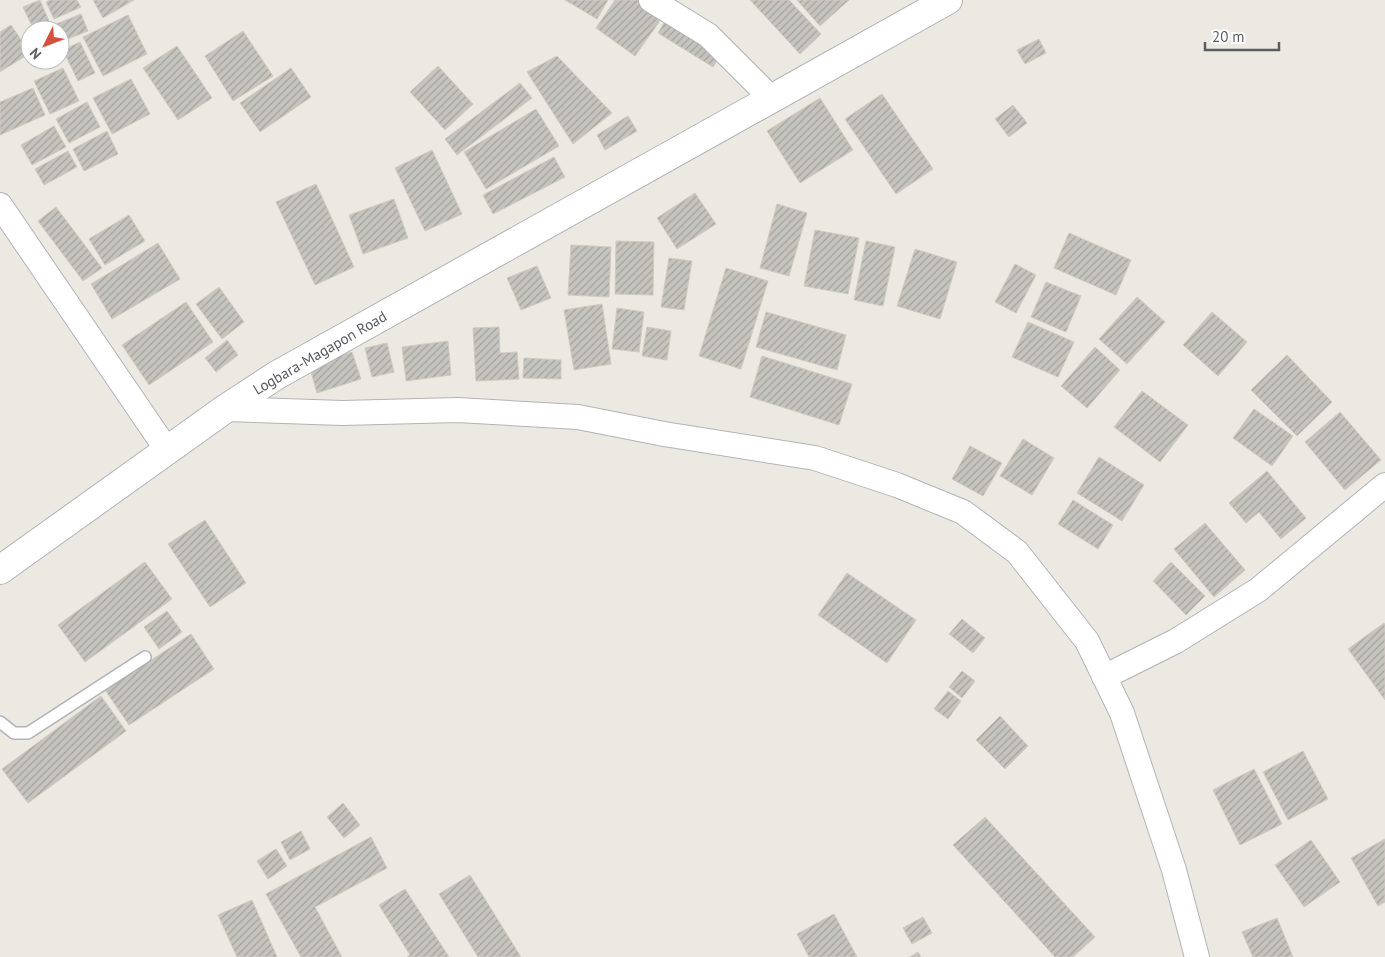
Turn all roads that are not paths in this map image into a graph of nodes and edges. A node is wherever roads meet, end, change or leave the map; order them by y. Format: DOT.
graph roads {
  1 [pos="651,0"];
  2 [pos="948,0"];
  3 [pos="770,98"];
  4 [pos="0,205"];
  5 [pos="226,408"];
  6 [pos="167,450"];
  7 [pos="1385,485"];
  8 [pos="0,570"];
  9 [pos="145,657"];
  10 [pos="1104,677"];
  11 [pos="0,722"];
  12 [pos="1197,957"];
  1 -- 3 [label="street"];
  2 -- 3 [label="street, Logbara-Magapon Road"];
  3 -- 5 [label="street, Logbara-Magapon Road"];
  4 -- 6 [label="street"];
  5 -- 6 [label="street, Logbara-Magapon Road"];
  5 -- 10 [label="street"];
  6 -- 8 [label="street, Logbara-Magapon Road"];
  7 -- 10 [label="street"];
  9 -- 11 [label="lane"];
  10 -- 12 [label="street"];
}
